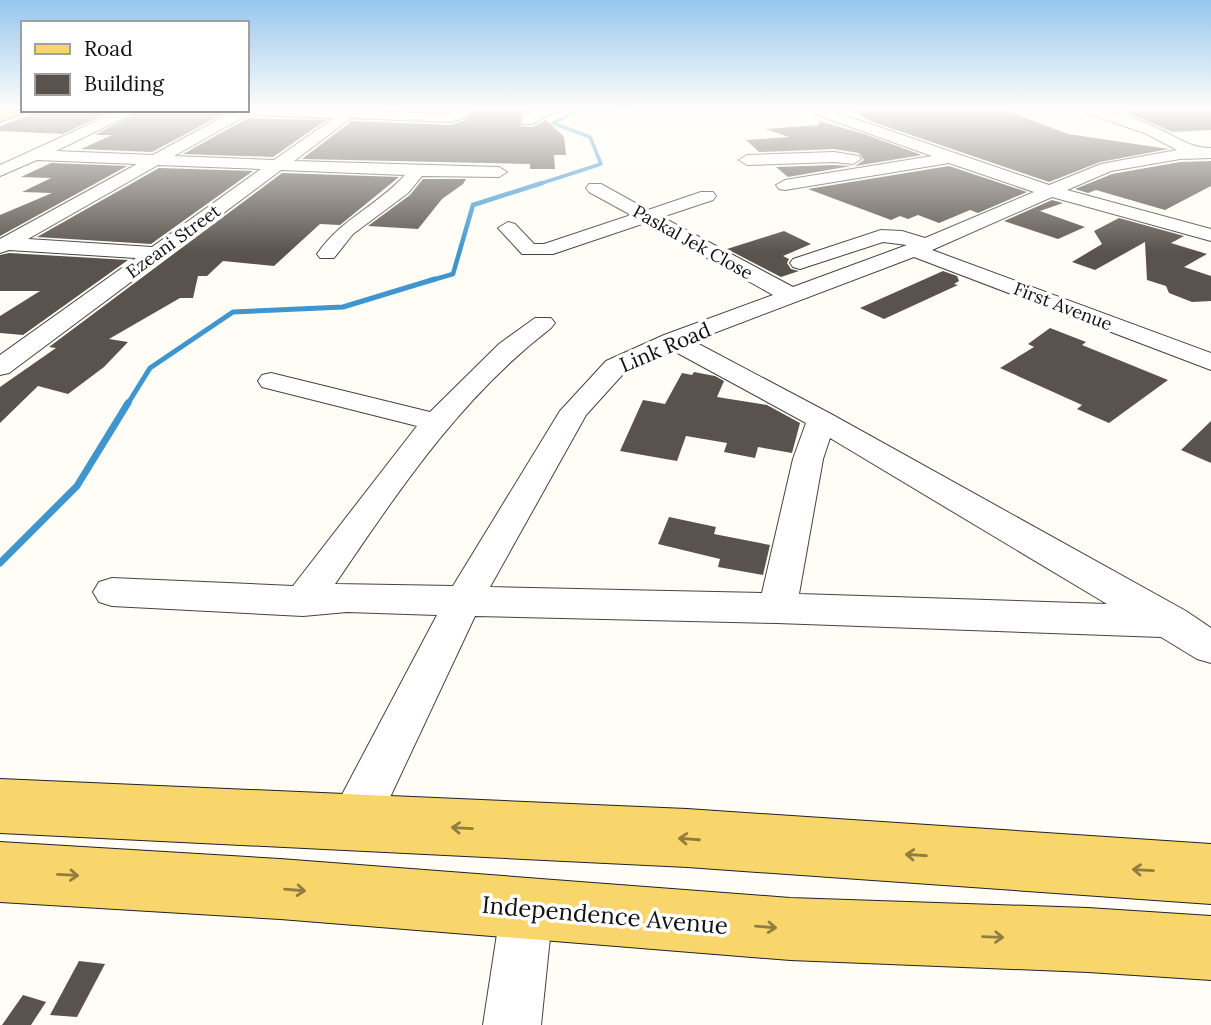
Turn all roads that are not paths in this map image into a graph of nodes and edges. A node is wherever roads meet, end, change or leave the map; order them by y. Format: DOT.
graph roads {
  1 [pos="30,157"];
  2 [pos="70,157"];
  3 [pos="160,157"];
  4 [pos="290,157"];
  5 [pos="944,157"];
  6 [pos="1177,157"];
  7 [pos="947,158"];
  8 [pos="747,160"];
  9 [pos="152,161"];
  10 [pos="278,166"];
  11 [pos="886,168"];
  12 [pos="0,171"];
  13 [pos="418,171"];
  14 [pos="499,172"];
  15 [pos="785,185"];
  16 [pos="595,188"];
  17 [pos="1049,192"];
  18 [pos="707,196"];
  19 [pos="648,217"];
  20 [pos="508,228"];
  21 [pos="1211,236"];
  22 [pos="2,245"];
  23 [pos="920,247"];
  24 [pos="154,253"];
  25 [pos="327,254"];
  26 [pos="800,262"];
  27 [pos="792,296"];
  28 [pos="543,323"];
  29 [pos="673,340"];
  30 [pos="1211,362"];
  31 [pos="0,367"];
  32 [pos="271,381"];
  33 [pos="821,420"];
  34 [pos="436,422"];
  35 [pos="112,592"];
  36 [pos="303,601"];
  37 [pos="462,603"];
  38 [pos="777,608"];
  39 [pos="1172,622"];
  40 [pos="1211,647"];
  41 [pos="0,806"];
  42 [pos="353,823"];
  43 [pos="0,872"];
  44 [pos="1211,874"];
  45 [pos="527,908"];
  46 [pos="1211,948"];
  47 [pos="512,1025"];
  1 -- 12 [label="street"];
  2 -- 9 [label="street"];
  3 -- 9 [label="street"];
  4 -- 10 [label="street, Ezeani Street"];
  5 -- 7 [label="street"];
  6 -- 17 [label="street, Link Road"];
  7 -- 11 [label="street"];
  7 -- 17 [label="street"];
  8 -- 11 [label="street"];
  9 -- 10 [label="street"];
  9 -- 22 [label="street"];
  10 -- 13 [label="street"];
  10 -- 24 [label="street, Ezeani Street"];
  11 -- 15 [label="street"];
  13 -- 14 [label="street"];
  13 -- 25 [label="street"];
  16 -- 19 [label="street, Paskal Jek Close"];
  17 -- 21 [label="street"];
  17 -- 23 [label="street, Link Road"];
  18 -- 19 [label="street"];
  19 -- 20 [label="street"];
  19 -- 27 [label="street, Paskal Jek Close"];
  22 -- 24 [label="street"];
  23 -- 26 [label="street, First Avenue"];
  23 -- 27 [label="street, Link Road"];
  23 -- 30 [label="street, First Avenue"];
  24 -- 31 [label="street, Ezeani Street"];
  27 -- 29 [label="street, Link Road"];
  28 -- 34 [label="street"];
  29 -- 33 [label="street"];
  29 -- 37 [label="street, Link Road"];
  32 -- 34 [label="street"];
  33 -- 38 [label="street"];
  33 -- 39 [label="street"];
  34 -- 36 [label="street"];
  35 -- 36 [label="street"];
  36 -- 37 [label="street"];
  37 -- 38 [label="street"];
  37 -- 42 [label="street, Link Road"];
  38 -- 39 [label="street"];
  39 -- 40 [label="street"];
  41 -- 42 [label="main road"];
  44 -- 42 [label="main road, one-way"];
  43 -- 45 [label="main road, Independence Avenue, one-way"];
  45 -- 46 [label="main road, Independence Avenue, one-way"];
  45 -- 47 [label="street"];
}
